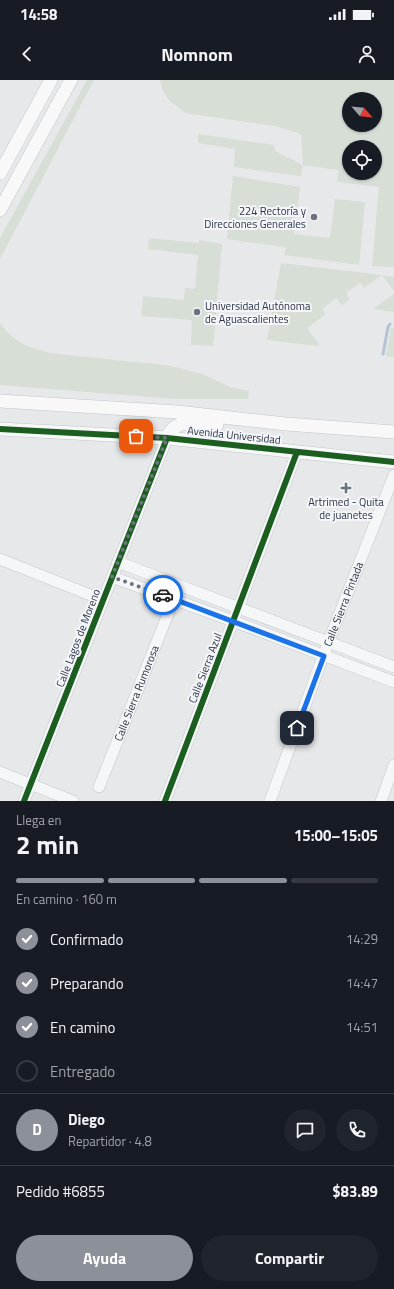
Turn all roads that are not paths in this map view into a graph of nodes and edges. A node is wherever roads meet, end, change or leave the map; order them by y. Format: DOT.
graph roads {
  1 [pos="51,80"];
  2 [pos="71,80"];
  3 [pos="0,173"];
  4 [pos="0,210"];
  5 [pos="0,401"];
  6 [pos="286,424"];
  7 [pos="0,429"];
  8 [pos="394,432"];
  9 [pos="167,438"];
  10 [pos="297,452"];
  11 [pos="394,462"];
  12 [pos="394,475"];
  13 [pos="0,559"];
  14 [pos="118,562"];
  15 [pos="112,577"];
  16 [pos="174,599"];
  17 [pos="103,600"];
  18 [pos="238,608"];
  19 [pos="233,621"];
  20 [pos="328,643"];
  21 [pos="324,656"];
  22 [pos="394,667"];
  23 [pos="394,682"];
  24 [pos="394,765"];
  25 [pos="0,772"];
  26 [pos="31,784"];
  27 [pos="99,787"];
  28 [pos="24,801"];
  29 [pos="73,801"];
  30 [pos="165,801"];
  31 [pos="270,801"];
  32 [pos="381,801"];
  1 -- 3 [label="main road"];
  2 -- 4 [label="main road"];
  5 -- 6 [label="main road, Avenida Universidad"];
  6 -- 8 [label="main road, Avenida Universidad"];
  6 -- 9 [label="main road"];
  7 -- 9 [label="main road, Avenida Universidad"];
  9 -- 10 [label="main road, Avenida Universidad"];
  9 -- 14 [label="street, Calle Lagos de Moreno"];
  10 -- 11 [label="main road, Avenida Universidad"];
  10 -- 18 [label="street, Calle Sierra Azul"];
  12 -- 20 [label="street, Calle Sierra Pintada"];
  13 -- 17 [label="street"];
  14 -- 15 [label="street, Calle Lagos de Moreno"];
  14 -- 18 [label="street"];
  15 -- 16 [label="street"];
  15 -- 17 [label="street, Calle Lagos de Moreno"];
  16 -- 19 [label="street"];
  16 -- 27 [label="street, Calle Sierra Rumorosa"];
  17 -- 26 [label="street, Calle Lagos de Moreno"];
  18 -- 19 [label="street, Calle Sierra Azul"];
  18 -- 20 [label="street"];
  19 -- 21 [label="street"];
  19 -- 30 [label="street, Calle Sierra Azul"];
  20 -- 21 [label="street, Calle Sierra Pintada"];
  20 -- 22 [label="street"];
  21 -- 23 [label="street"];
  21 -- 31 [label="street, Calle Sierra Pintada"];
  24 -- 32 [label="street"];
  25 -- 26 [label="street"];
  26 -- 28 [label="street, Calle Lagos de Moreno"];
  26 -- 29 [label="street"];
}
